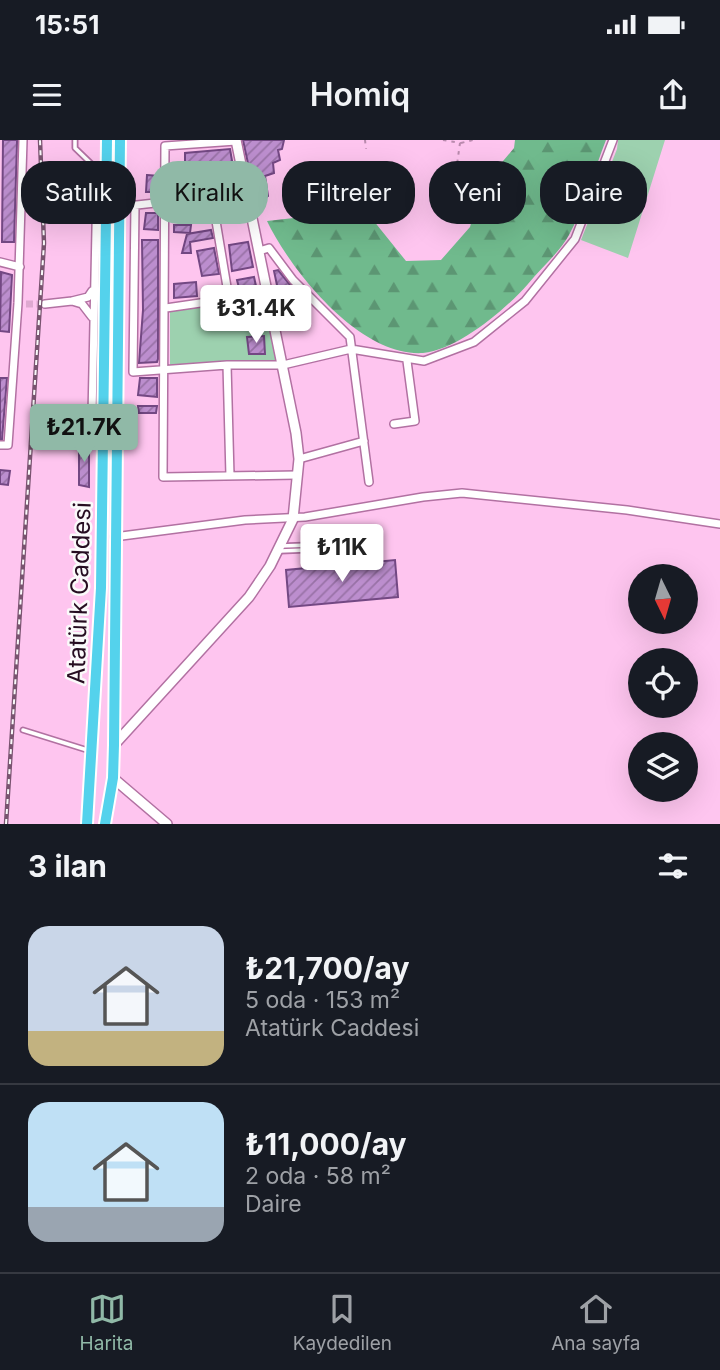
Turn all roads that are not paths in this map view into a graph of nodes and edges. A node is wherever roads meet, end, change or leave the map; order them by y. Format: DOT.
graph roads {
  1 [pos="23,140"];
  2 [pos="75,140"];
  3 [pos="107,140"];
  4 [pos="120,140"];
  5 [pos="236,140"];
  6 [pos="613,140"];
  7 [pos="90,161"];
  8 [pos="106,161"];
  9 [pos="120,161"];
  10 [pos="165,161"];
  11 [pos="240,161"];
  12 [pos="95,224"];
  13 [pos="106,224"];
  14 [pos="119,224"];
  15 [pos="135,224"];
  16 [pos="166,224"];
  17 [pos="216,224"];
  18 [pos="252,224"];
  19 [pos="259,251"];
  20 [pos="0,262"];
  21 [pos="20,267"];
  22 [pos="93,291"];
  23 [pos="269,293"];
  24 [pos="229,299"];
  25 [pos="72,301"];
  26 [pos="45,304"];
  27 [pos="166,308"];
  28 [pos="92,317"];
  29 [pos="351,349"];
  30 [pos="407,360"];
  31 [pos="227,365"];
  32 [pos="283,365"];
  33 [pos="165,369"];
  34 [pos="394,424"];
  35 [pos="104,435"];
  36 [pos="363,441"];
  37 [pos="4,445"];
  38 [pos="299,459"];
  39 [pos="298,475"];
  40 [pos="230,476"];
  41 [pos="369,482"];
  42 [pos="293,519"];
  43 [pos="720,524"];
  44 [pos="114,537"];
  45 [pos="279,549"];
  46 [pos="349,564"];
  47 [pos="343,565"];
  48 [pos="23,730"];
  49 [pos="114,745"];
  50 [pos="93,753"];
  51 [pos="92,778"];
  52 [pos="113,778"];
  53 [pos="87,824"];
  54 [pos="105,824"];
  55 [pos="167,824"];
  1 -- 21 [label="street"];
  2 -- 7 [label="lane"];
  3 -- 8 [label="highway, Atatürk Caddesi"];
  4 -- 9 [label="highway, Atatürk Caddesi"];
  5 -- 10 [label="street"];
  5 -- 11 [label="street"];
  6 -- 30 [label="street"];
  12 -- 22 [label="street"];
  13 -- 35 [label="highway, Atatürk Caddesi"];
  14 -- 44 [label="highway, Atatürk Caddesi"];
  15 -- 33 [label="street"];
  16 -- 27 [label="street"];
  17 -- 24 [label="street"];
  18 -- 19 [label="street"];
  19 -- 23 [label="street"];
  19 -- 29 [label="street"];
  20 -- 21 [label="street"];
  21 -- 37 [label="street"];
  22 -- 25 [label="street"];
  22 -- 28 [label="street"];
  23 -- 24 [label="street"];
  23 -- 32 [label="street"];
  24 -- 27 [label="street"];
  25 -- 26 [label="street"];
  25 -- 28 [label="street"];
  27 -- 33 [label="street"];
  28 -- 35 [label="street"];
  29 -- 30 [label="street"];
  29 -- 32 [label="street"];
  29 -- 36 [label="street"];
  30 -- 34 [label="street"];
  31 -- 32 [label="street"];
  31 -- 33 [label="street"];
  31 -- 40 [label="street"];
  32 -- 38 [label="street"];
  33 -- 40 [label="street"];
  35 -- 50 [label="highway, Atatürk Caddesi"];
  36 -- 38 [label="street"];
  36 -- 41 [label="street"];
  38 -- 39 [label="street"];
  39 -- 40 [label="street"];
  39 -- 42 [label="street"];
  42 -- 43 [label="street"];
  42 -- 44 [label="street"];
  42 -- 45 [label="street"];
  44 -- 49 [label="highway, Atatürk Caddesi"];
  45 -- 46 [label="lane"];
  45 -- 47 [label="lane"];
  45 -- 49 [label="street"];
  48 -- 50 [label="lane"];
  49 -- 50 [label="highway"];
  49 -- 52 [label="highway, Atatürk Caddesi"];
  50 -- 51 [label="highway, Atatürk Caddesi"];
  51 -- 52 [label="highway"];
  51 -- 53 [label="highway, Atatürk Caddesi"];
  52 -- 54 [label="highway, Atatürk Caddesi"];
  52 -- 55 [label="street"];
}
